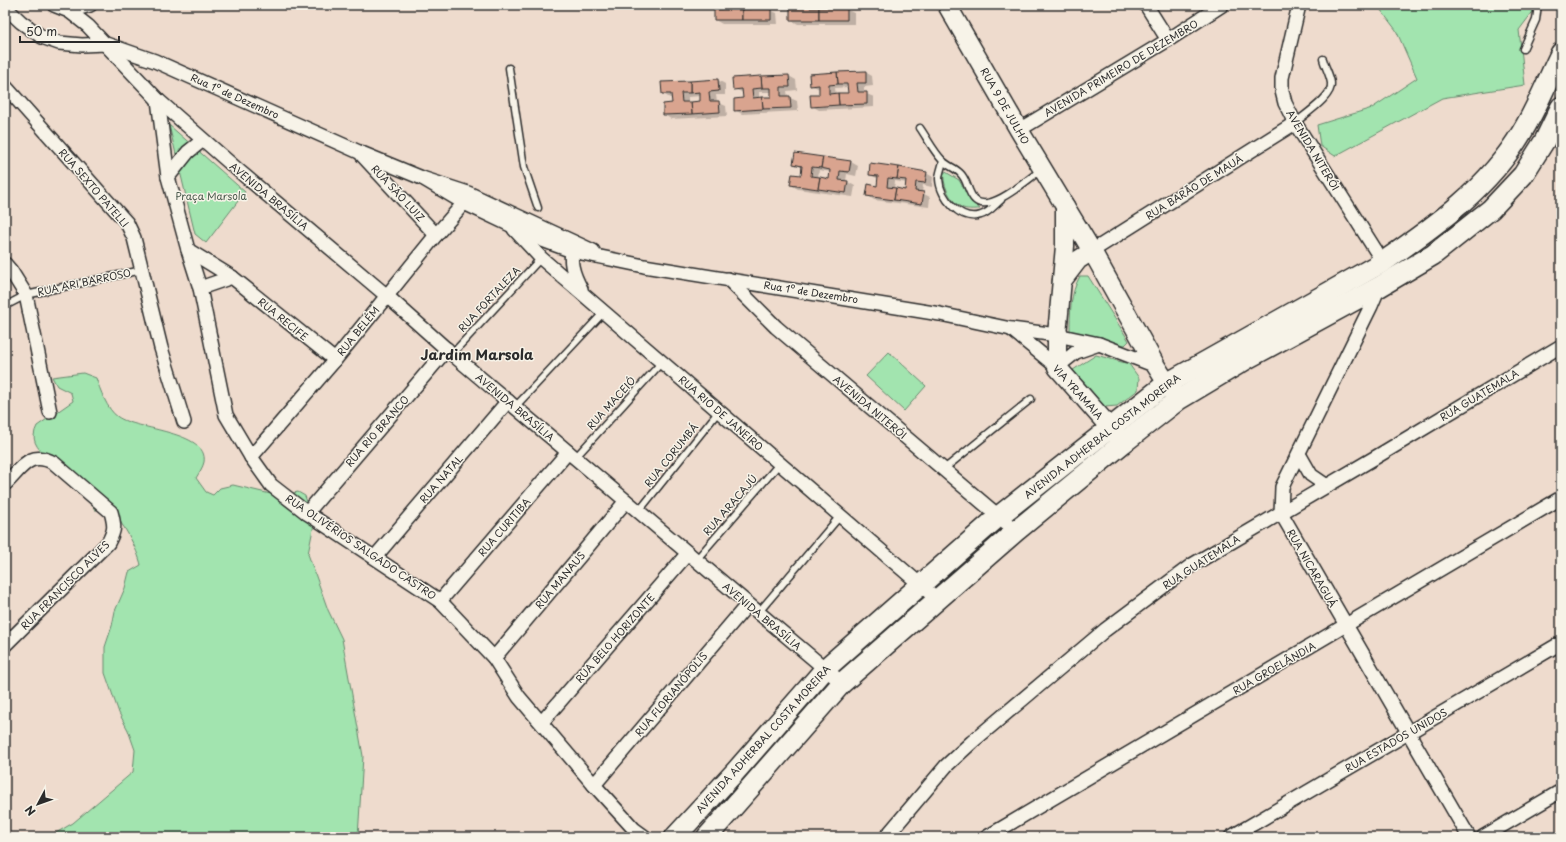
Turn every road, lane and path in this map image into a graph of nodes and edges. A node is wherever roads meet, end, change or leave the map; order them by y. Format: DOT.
graph roads {
  1 [pos="54,5"];
  2 [pos="90,5"];
  3 [pos="947,5"];
  4 [pos="1146,5"];
  5 [pos="1222,5"];
  6 [pos="1299,5"];
  7 [pos="1538,5"];
  8 [pos="5,6"];
  9 [pos="69,11"];
  10 [pos="1168,40"];
  11 [pos="106,44"];
  12 [pos="1523,49"];
  13 [pos="1561,53"];
  14 [pos="1323,59"];
  15 [pos="509,68"];
  16 [pos="5,86"];
  17 [pos="158,100"];
  18 [pos="1561,107"];
  19 [pos="1295,123"];
  20 [pos="920,128"];
  21 [pos="1019,130"];
  22 [pos="204,140"];
  23 [pos="359,152"];
  24 [pos="943,161"];
  25 [pos="1042,169"];
  26 [pos="168,177"];
  27 [pos="422,178"];
  28 [pos="1002,198"];
  29 [pos="464,203"];
  30 [pos="1065,205"];
  31 [pos="538,208"];
  32 [pos="502,209"];
  33 [pos="509,224"];
  34 [pos="436,235"];
  35 [pos="188,250"];
  36 [pos="1092,251"];
  37 [pos="573,252"];
  38 [pos="545,262"];
  39 [pos="1383,262"];
  40 [pos="5,264"];
  41 [pos="143,270"];
  42 [pos="232,277"];
  43 [pos="728,279"];
  44 [pos="1062,281"];
  45 [pos="1379,287"];
  46 [pos="200,288"];
  47 [pos="582,293"];
  48 [pos="26,295"];
  49 [pos="387,296"];
  50 [pos="5,306"];
  51 [pos="604,312"];
  52 [pos="1011,329"];
  53 [pos="1057,334"];
  54 [pos="1099,344"];
  55 [pos="1561,346"];
  56 [pos="449,352"];
  57 [pos="335,360"];
  58 [pos="662,362"];
  59 [pos="1156,366"];
  60 [pos="1057,367"];
  61 [pos="1166,384"];
  62 [pos="1031,400"];
  63 [pos="1178,400"];
  64 [pos="511,404"];
  65 [pos="719,411"];
  66 [pos="50,412"];
  67 [pos="184,422"];
  68 [pos="1116,435"];
  69 [pos="1299,454"];
  70 [pos="572,455"];
  71 [pos="251,457"];
  72 [pos="780,463"];
  73 [pos="944,469"];
  74 [pos="5,484"];
  75 [pos="1327,486"];
  76 [pos="1561,498"];
  77 [pos="626,501"];
  78 [pos="639,512"];
  79 [pos="307,513"];
  80 [pos="1280,513"];
  81 [pos="840,516"];
  82 [pos="999,516"];
  83 [pos="1016,531"];
  84 [pos="375,557"];
  85 [pos="692,557"];
  86 [pos="920,584"];
  87 [pos="937,599"];
  88 [pos="440,601"];
  89 [pos="748,604"];
  90 [pos="758,613"];
  91 [pos="1346,626"];
  92 [pos="1561,643"];
  93 [pos="5,645"];
  94 [pos="494,658"];
  95 [pos="825,669"];
  96 [pos="842,683"];
  97 [pos="542,722"];
  98 [pos="1409,733"];
  99 [pos="594,785"];
  100 [pos="1561,791"];
  101 [pos="636,833"];
  102 [pos="645,837"];
  103 [pos="675,837"];
  104 [pos="707,837"];
  105 [pos="886,837"];
  106 [pos="986,837"];
  107 [pos="1230,837"];
  108 [pos="1469,837"];
  109 [pos="1483,837"];
  1 -- 9 [label="street, Rua 1º de Dezembro"];
  2 -- 9 [label="street"];
  3 -- 21 [label="main road, RUA 9 DE JULHO"];
  4 -- 10 [label="street"];
  5 -- 10 [label="street, AVENIDA PRIMEIRO DE DEZEMBRO"];
  6 -- 19 [label="street, AVENIDA NITERÓI"];
  7 -- 12 [label="lane"];
  8 -- 11 [label="street"];
  9 -- 11 [label="street, Rua 1º de Dezembro"];
  10 -- 21 [label="street, AVENIDA PRIMEIRO DE DEZEMBRO"];
  11 -- 17 [label="street, AVENIDA BRASÍLIA"];
  11 -- 23 [label="street, Rua 1º de Dezembro"];
  13 -- 39 [label="main road, AVENIDA ADHERBAL COSTA MOREIRA"];
  14 -- 19 [label="lane"];
  15 -- 31 [label="lane"];
  16 -- 41 [label="street, RUA SEXTO PATELLI"];
  17 -- 22 [label="street, AVENIDA BRASÍLIA"];
  17 -- 26 [label="street, RUA OLIVÉRIOS SALGADO CASTRO"];
  18 -- 45 [label="main road, AVENIDA ADHERBAL COSTA MOREIRA"];
  19 -- 36 [label="street, RUA BARÃO DE MAUÁ"];
  19 -- 39 [label="street, AVENIDA NITERÓI"];
  20 -- 24 [label="lane"];
  21 -- 25 [label="main road, RUA 9 DE JULHO"];
  22 -- 26 [label="street"];
  22 -- 49 [label="street, AVENIDA BRASÍLIA"];
  23 -- 27 [label="street, Rua 1º de Dezembro"];
  23 -- 34 [label="street, RUA SÃO LUIZ"];
  24 -- 28 [label="lane"];
  24 -- 28 [label="lane"];
  25 -- 28 [label="lane"];
  25 -- 30 [label="main road, RUA 9 DE JULHO"];
  26 -- 35 [label="street, RUA OLIVÉRIOS SALGADO CASTRO"];
  27 -- 29 [label="street, Rua 1º de Dezembro"];
  27 -- 32 [label="street, Rua 1º de Dezembro"];
  29 -- 32 [label="street"];
  29 -- 33 [label="street, Rua 1º de Dezembro"];
  29 -- 34 [label="street, RUA BELÉM"];
  30 -- 36 [label="main road, RUA 9 DE JULHO"];
  30 -- 44 [label="main road"];
  32 -- 37 [label="street, Rua 1º de Dezembro"];
  33 -- 37 [label="street, Rua 1º de Dezembro"];
  33 -- 38 [label="street, RUA RIO DE JANEIRO"];
  34 -- 49 [label="street, RUA BELÉM"];
  35 -- 42 [label="street, RUA RECIFE"];
  35 -- 46 [label="street, RUA OLIVÉRIOS SALGADO CASTRO"];
  36 -- 44 [label="main road"];
  36 -- 59 [label="main road, RUA 9 DE JULHO"];
  37 -- 38 [label="street"];
  37 -- 43 [label="street, Rua 1º de Dezembro"];
  37 -- 47 [label="street"];
  38 -- 47 [label="street, RUA RIO DE JANEIRO"];
  38 -- 56 [label="lane, RUA FORTALEZA"];
  39 -- 61 [label="main road, AVENIDA ADHERBAL COSTA MOREIRA"];
  40 -- 48 [label="street, RUA ARI BARROSO"];
  41 -- 48 [label="lane, RUA ARI BARROSO"];
  41 -- 67 [label="street, RUA SEXTO PATELLI"];
  42 -- 46 [label="street"];
  42 -- 57 [label="street, RUA RECIFE"];
  43 -- 52 [label="street, Rua 1º de Dezembro"];
  43 -- 73 [label="street, AVENIDA NITERÓI"];
  44 -- 53 [label="main road"];
  45 -- 63 [label="main road, AVENIDA ADHERBAL COSTA MOREIRA"];
  45 -- 69 [label="street"];
  46 -- 71 [label="street, RUA OLIVÉRIOS SALGADO CASTRO"];
  47 -- 51 [label="street, RUA RIO DE JANEIRO"];
  48 -- 50 [label="lane"];
  48 -- 66 [label="street, RUA ARI BARROSO"];
  49 -- 56 [label="street, AVENIDA BRASÍLIA"];
  49 -- 57 [label="street, RUA BELÉM"];
  51 -- 58 [label="street, RUA RIO DE JANEIRO"];
  51 -- 64 [label="lane"];
  52 -- 53 [label="street, Rua 1º de Dezembro"];
  52 -- 60 [label="street, VIA YRAMAIA"];
  53 -- 54 [label="street, Rua 1º de Dezembro"];
  53 -- 60 [label="main road"];
  54 -- 59 [label="street, Rua 1º de Dezembro"];
  54 -- 60 [label="street"];
  55 -- 75 [label="street, RUA GUATEMALA"];
  56 -- 64 [label="street, AVENIDA BRASÍLIA"];
  56 -- 79 [label="street, RUA RIO BRANCO"];
  57 -- 71 [label="street, RUA BELÉM"];
  58 -- 65 [label="street, RUA RIO DE JANEIRO"];
  58 -- 70 [label="lane, RUA MACEIÓ"];
  59 -- 61 [label="main road, RUA 9 DE JULHO"];
  60 -- 68 [label="main road, VIA YRAMAIA"];
  61 -- 63 [label="main road, RUA 9 DE JULHO"];
  61 -- 68 [label="main road, AVENIDA ADHERBAL COSTA MOREIRA"];
  62 -- 73 [label="lane"];
  63 -- 68 [label="main road, AVENIDA ADHERBAL COSTA MOREIRA"];
  64 -- 70 [label="street, AVENIDA BRASÍLIA"];
  64 -- 84 [label="street, RUA NATAL"];
  65 -- 72 [label="street, RUA RIO DE JANEIRO"];
  65 -- 78 [label="lane, RUA CORUMBÁ"];
  68 -- 82 [label="main road, AVENIDA ADHERBAL COSTA MOREIRA"];
  68 -- 83 [label="main road, AVENIDA ADHERBAL COSTA MOREIRA"];
  69 -- 75 [label="street"];
  69 -- 80 [label="street"];
  70 -- 77 [label="street, AVENIDA BRASÍLIA"];
  70 -- 88 [label="street, RUA CURITIBA"];
  71 -- 79 [label="street, RUA OLIVÉRIOS SALGADO CASTRO"];
  72 -- 81 [label="street, RUA RIO DE JANEIRO"];
  72 -- 85 [label="lane, RUA ARACAJÚ"];
  73 -- 82 [label="street, AVENIDA NITERÓI"];
  74 -- 93 [label="street, RUA FRANCISCO ALVES"];
  75 -- 80 [label="street, RUA GUATEMALA"];
  76 -- 91 [label="street, RUA GROELÂNDIA"];
  77 -- 78 [label="street, AVENIDA BRASÍLIA"];
  77 -- 94 [label="street, RUA MANAUS"];
  78 -- 85 [label="street, AVENIDA BRASÍLIA"];
  79 -- 84 [label="street, RUA OLIVÉRIOS SALGADO CASTRO"];
  80 -- 91 [label="street, RUA NICARAGUÁ"];
  80 -- 105 [label="street, RUA GUATEMALA"];
  81 -- 86 [label="street, RUA RIO DE JANEIRO"];
  81 -- 90 [label="lane"];
  82 -- 83 [label="street, AVENIDA NITERÓI"];
  82 -- 86 [label="main road, AVENIDA ADHERBAL COSTA MOREIRA"];
  83 -- 87 [label="main road, AVENIDA ADHERBAL COSTA MOREIRA"];
  84 -- 88 [label="street, RUA OLIVÉRIOS SALGADO CASTRO"];
  85 -- 89 [label="street, AVENIDA BRASÍLIA"];
  85 -- 97 [label="street, RUA BELO HORIZONTE"];
  86 -- 87 [label="street, RUA RIO DE JANEIRO"];
  86 -- 95 [label="main road, AVENIDA ADHERBAL COSTA MOREIRA"];
  87 -- 96 [label="main road, AVENIDA ADHERBAL COSTA MOREIRA"];
  88 -- 94 [label="street, RUA OLIVÉRIOS SALGADO CASTRO"];
  89 -- 90 [label="street, AVENIDA BRASÍLIA"];
  89 -- 99 [label="street, RUA FLORIANÓPOLIS"];
  90 -- 95 [label="street, AVENIDA BRASÍLIA"];
  91 -- 98 [label="street, RUA NICARAGUÁ"];
  91 -- 106 [label="street, RUA GROELÂNDIA"];
  92 -- 98 [label="street, RUA ESTADOS UNIDOS"];
  94 -- 97 [label="street, RUA OLIVÉRIOS SALGADO CASTRO"];
  95 -- 96 [label="street, AVENIDA BRASÍLIA"];
  95 -- 103 [label="main road, AVENIDA ADHERBAL COSTA MOREIRA"];
  96 -- 104 [label="main road, AVENIDA ADHERBAL COSTA MOREIRA"];
  97 -- 99 [label="street, RUA OLIVÉRIOS SALGADO CASTRO"];
  98 -- 107 [label="street, RUA ESTADOS UNIDOS"];
  98 -- 108 [label="street, RUA NICARAGUÁ"];
  99 -- 101 [label="street, RUA OLIVÉRIOS SALGADO CASTRO"];
  100 -- 109 [label="street"];
  101 -- 102 [label="street, RUA OLIVÉRIOS SALGADO CASTRO"];
}
